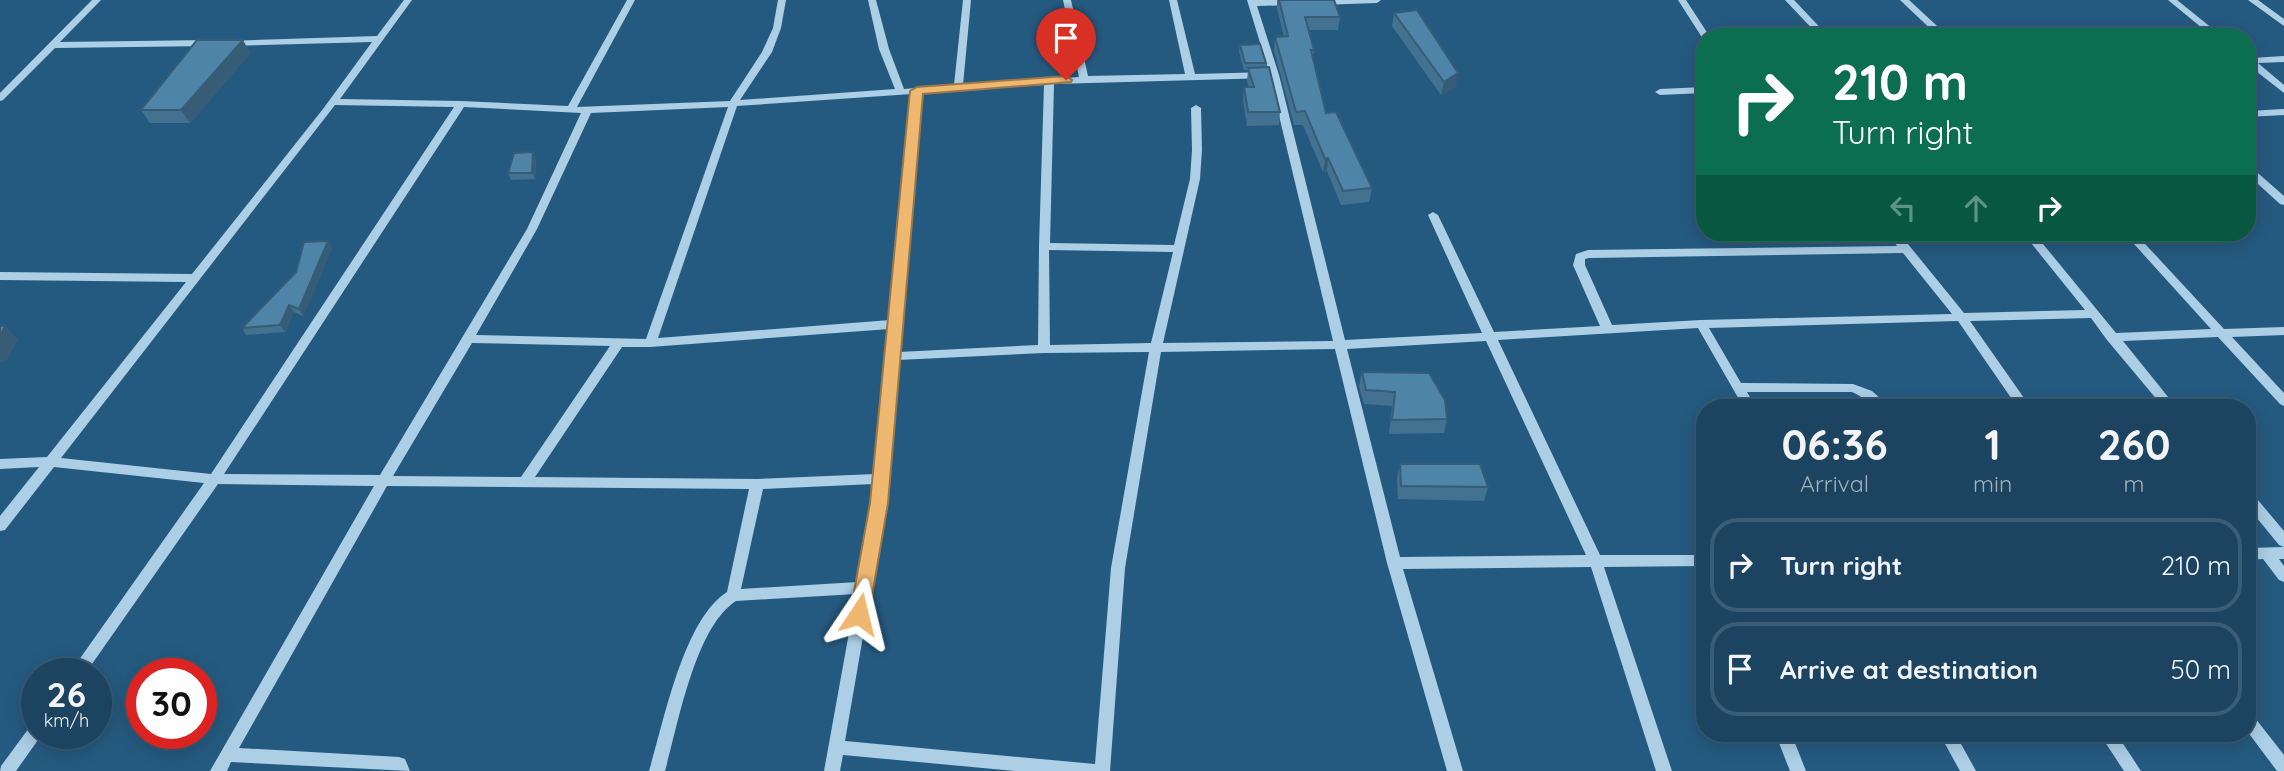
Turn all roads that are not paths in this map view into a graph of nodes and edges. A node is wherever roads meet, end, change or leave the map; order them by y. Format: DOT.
graph roads {
  1 [pos="97,0"];
  2 [pos="408,0"];
  3 [pos="631,0"];
  4 [pos="782,0"];
  5 [pos="872,0"];
  6 [pos="967,0"];
  7 [pos="1067,0"];
  8 [pos="1172,0"];
  9 [pos="1377,0"];
  10 [pos="1682,0"];
  11 [pos="1789,0"];
  12 [pos="1905,0"];
  13 [pos="2172,0"];
  14 [pos="2252,0"];
  15 [pos="1334,1"];
  16 [pos="1251,2"];
  17 [pos="2284,23"];
  18 [pos="1700,28"];
  19 [pos="1816,28"];
  20 [pos="1935,28"];
  21 [pos="2208,28"];
  22 [pos="379,39"];
  23 [pos="52,45"];
  24 [pos="2284,59"];
  25 [pos="2256,60"];
  26 [pos="2256,67"];
  27 [pos="1274,75"];
  28 [pos="1191,78"];
  29 [pos="1084,79"];
  30 [pos="1049,81"];
  31 [pos="958,88"];
  32 [pos="1696,90"];
  33 [pos="2284,90"];
  34 [pos="917,91"];
  35 [pos="901,92"];
  36 [pos="1660,92"];
  37 [pos="0,98"];
  38 [pos="332,102"];
  39 [pos="734,102"];
  40 [pos="461,104"];
  41 [pos="1196,108"];
  42 [pos="571,109"];
  43 [pos="587,110"];
  44 [pos="2284,112"];
  45 [pos="2256,114"];
  46 [pos="2256,177"];
  47 [pos="2284,202"];
  48 [pos="1433,215"];
  49 [pos="1900,242"];
  50 [pos="2036,242"];
  51 [pos="2137,242"];
  52 [pos="1044,246"];
  53 [pos="1178,249"];
  54 [pos="1906,249"];
  55 [pos="0,276"];
  56 [pos="194,278"];
  57 [pos="2096,314"];
  58 [pos="1960,316"];
  59 [pos="896,324"];
  60 [pos="1702,324"];
  61 [pos="1607,328"];
  62 [pos="2284,331"];
  63 [pos="2220,333"];
  64 [pos="1492,337"];
  65 [pos="2111,337"];
  66 [pos="468,339"];
  67 [pos="650,343"];
  68 [pos="618,344"];
  69 [pos="1338,345"];
  70 [pos="1156,348"];
  71 [pos="1044,349"];
  72 [pos="893,356"];
  73 [pos="1736,387"];
  74 [pos="1744,399"];
  75 [pos="1874,399"];
  76 [pos="2019,399"];
  77 [pos="2163,399"];
  78 [pos="2284,401"];
  79 [pos="51,462"];
  80 [pos="0,464"];
  81 [pos="214,479"];
  82 [pos="881,479"];
  83 [pos="384,480"];
  84 [pos="525,481"];
  85 [pos="757,484"];
  86 [pos="2256,508"];
  87 [pos="0,526"];
  88 [pos="2284,541"];
  89 [pos="2284,553"];
  90 [pos="2256,554"];
  91 [pos="2267,554"];
  92 [pos="1696,560"];
  93 [pos="1596,562"];
  94 [pos="1394,563"];
  95 [pos="2284,576"];
  96 [pos="864,588"];
  97 [pos="733,595"];
  98 [pos="87,658"];
  99 [pos="2256,731"];
  100 [pos="1787,742"];
  101 [pos="1952,742"];
  102 [pos="2113,742"];
  103 [pos="836,747"];
  104 [pos="23,749"];
  105 [pos="227,755"];
  106 [pos="2284,768"];
  107 [pos="7,771"];
  108 [pos="218,771"];
  109 [pos="402,771"];
  110 [pos="657,771"];
  111 [pos="832,771"];
  112 [pos="1094,771"];
  113 [pos="1102,771"];
  114 [pos="1455,771"];
  115 [pos="1664,771"];
  116 [pos="1798,771"];
  117 [pos="1968,771"];
  118 [pos="2133,771"];
  1 -- 23 [label="street"];
  2 -- 22 [label="street"];
  3 -- 42 [label="street"];
  4 -- 39 [label="street"];
  5 -- 35 [label="street"];
  6 -- 31 [label="street"];
  7 -- 29 [label="street"];
  8 -- 28 [label="street"];
  9 -- 15 [label="street"];
  10 -- 18 [label="street"];
  11 -- 19 [label="street"];
  12 -- 20 [label="street"];
  13 -- 21 [label="street"];
  14 -- 17 [label="street"];
  15 -- 16 [label="street"];
  16 -- 27 [label="street"];
  22 -- 23 [label="street"];
  22 -- 38 [label="street"];
  23 -- 37 [label="street"];
  24 -- 25 [label="street"];
  26 -- 33 [label="street"];
  27 -- 28 [label="street"];
  27 -- 69 [label="street"];
  28 -- 29 [label="street"];
  29 -- 30 [label="street"];
  30 -- 31 [label="street"];
  30 -- 52 [label="street"];
  31 -- 34 [label="street"];
  32 -- 36 [label="street"];
  34 -- 35 [label="street"];
  34 -- 59 [label="street"];
  35 -- 39 [label="street"];
  38 -- 40 [label="street"];
  38 -- 56 [label="street"];
  39 -- 43 [label="street"];
  39 -- 67 [label="street"];
  40 -- 42 [label="street"];
  40 -- 81 [label="street"];
  41 -- 53 [label="street"];
  42 -- 43 [label="street"];
  43 -- 66 [label="street"];
  44 -- 45 [label="street"];
  46 -- 47 [label="street"];
  48 -- 64 [label="street"];
  49 -- 54 [label="street"];
  50 -- 57 [label="street"];
  51 -- 63 [label="street"];
  52 -- 53 [label="street"];
  52 -- 71 [label="street"];
  53 -- 70 [label="street"];
  54 -- 58 [label="street"];
  54 -- 61 [label="street"];
  55 -- 56 [label="street"];
  56 -- 79 [label="street"];
  57 -- 58 [label="street"];
  57 -- 65 [label="street"];
  58 -- 60 [label="street"];
  58 -- 76 [label="street"];
  59 -- 67 [label="street"];
  59 -- 72 [label="street"];
  60 -- 61 [label="street"];
  60 -- 73 [label="street"];
  61 -- 64 [label="street"];
  62 -- 63 [label="street"];
  63 -- 65 [label="street"];
  63 -- 78 [label="street"];
  64 -- 69 [label="street"];
  64 -- 93 [label="street"];
  65 -- 77 [label="street"];
  66 -- 68 [label="street"];
  66 -- 83 [label="street"];
  67 -- 68 [label="street"];
  68 -- 84 [label="street"];
  69 -- 70 [label="street"];
  69 -- 94 [label="street"];
  70 -- 71 [label="street"];
  70 -- 113 [label="street"];
  71 -- 72 [label="street"];
  72 -- 82 [label="street"];
  73 -- 74 [label="street"];
  73 -- 75 [label="street"];
  79 -- 80 [label="street"];
  79 -- 81 [label="street"];
  79 -- 87 [label="street"];
  81 -- 83 [label="street"];
  81 -- 98 [label="street"];
  82 -- 85 [label="street"];
  82 -- 96 [label="street"];
  83 -- 84 [label="street"];
  83 -- 105 [label="street"];
  84 -- 85 [label="street"];
  85 -- 97 [label="street"];
  86 -- 88 [label="street"];
  89 -- 91 [label="street"];
  90 -- 91 [label="street"];
  91 -- 95 [label="street"];
  92 -- 93 [label="street"];
  93 -- 94 [label="street"];
  93 -- 115 [label="street"];
  94 -- 114 [label="street"];
  96 -- 97 [label="street"];
  96 -- 103 [label="street"];
  97 -- 110 [label="street"];
  99 -- 106 [label="street"];
  100 -- 116 [label="street"];
  101 -- 117 [label="street"];
  102 -- 118 [label="street"];
  103 -- 111 [label="street"];
  103 -- 112 [label="street"];
  104 -- 107 [label="street"];
  105 -- 108 [label="street"];
  105 -- 109 [label="street"];
}
